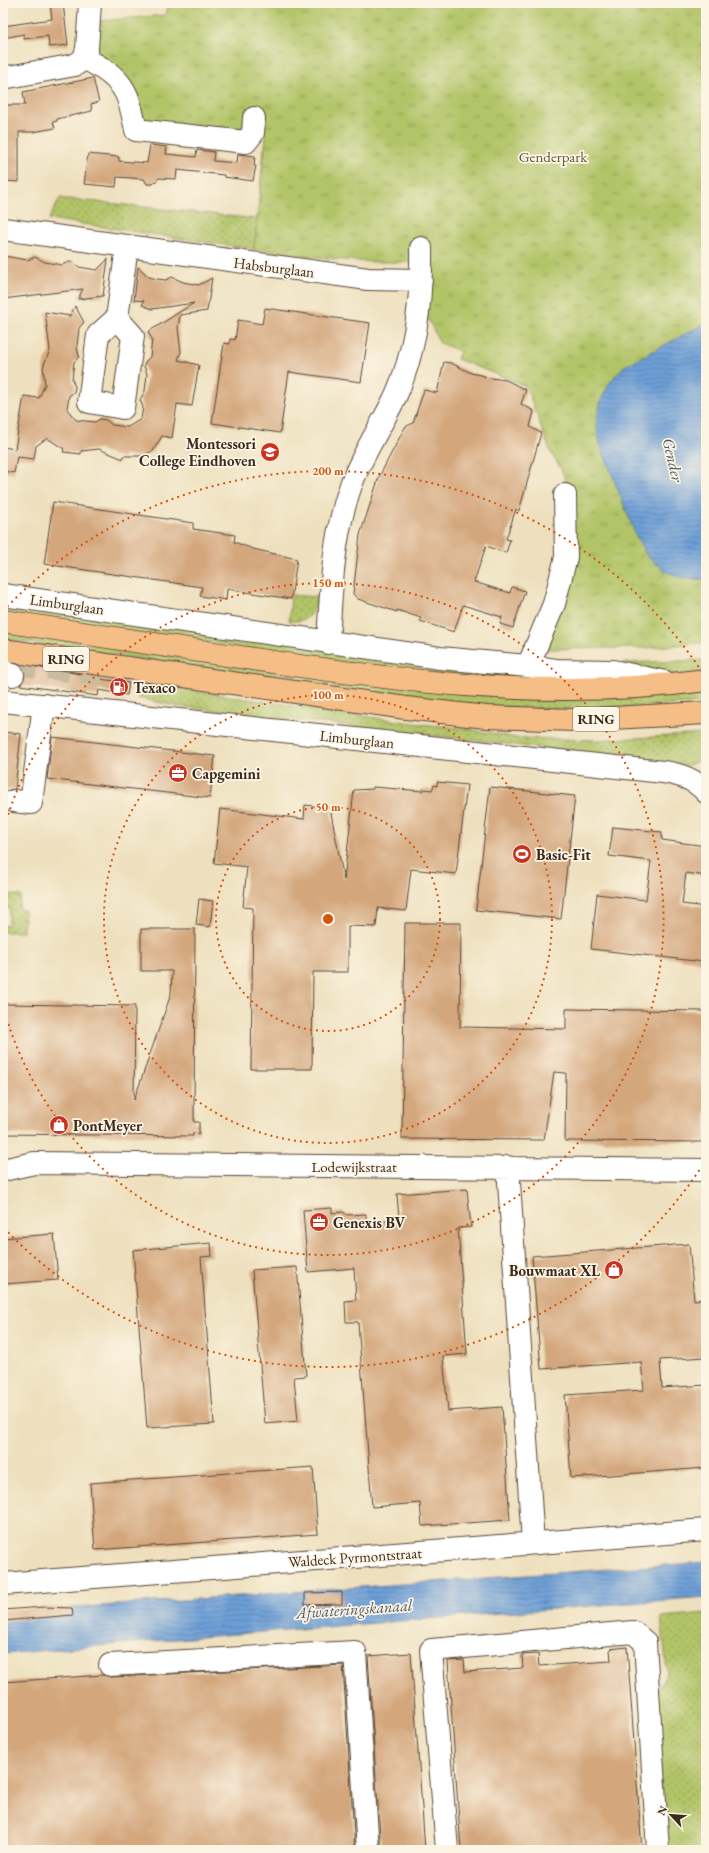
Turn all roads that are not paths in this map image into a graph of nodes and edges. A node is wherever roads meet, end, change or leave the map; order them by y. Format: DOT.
graph roads {
  1 [pos="90,3"];
  2 [pos="84,58"];
  3 [pos="3,78"];
  4 [pos="254,118"];
  5 [pos="3,229"];
  6 [pos="127,247"];
  7 [pos="421,248"];
  8 [pos="421,280"];
  9 [pos="117,318"];
  10 [pos="565,495"];
  11 [pos="3,595"];
  12 [pos="3,621"];
  13 [pos="328,643"];
  14 [pos="8,664"];
  15 [pos="528,666"];
  16 [pos="706,680"];
  17 [pos="677,684"];
  18 [pos="3,701"];
  19 [pos="44,705"];
  20 [pos="706,713"];
  21 [pos="706,792"];
  22 [pos="14,801"];
  23 [pos="508,1167"];
  24 [pos="3,1170"];
  25 [pos="706,1170"];
  26 [pos="706,1530"];
  27 [pos="533,1543"];
  28 [pos="3,1584"];
  29 [pos="110,1666"];
  30 [pos="368,1850"];
  31 [pos="446,1850"];
  32 [pos="658,1850"];
  1 -- 2 [label="street"];
  2 -- 3 [label="street"];
  2 -- 4 [label="street"];
  5 -- 6 [label="street, Habsburglaan"];
  6 -- 8 [label="street, Habsburglaan"];
  6 -- 9 [label="street"];
  7 -- 8 [label="street"];
  8 -- 13 [label="street"];
  10 -- 15 [label="street"];
  11 -- 13 [label="street, Limburglaan"];
  12 -- 17 [label="main road, Limburglaan / RING"];
  13 -- 15 [label="street, Limburglaan"];
  14 -- 20 [label="main road, RING"];
  15 -- 17 [label="street, Limburglaan"];
  16 -- 17 [label="main road, Limburglaan / RING"];
  18 -- 19 [label="street, Limburglaan"];
  19 -- 21 [label="street, Limburglaan"];
  19 -- 22 [label="street"];
  23 -- 24 [label="street, Lodewijkstraat"];
  23 -- 25 [label="street, Lodewijkstraat"];
  23 -- 27 [label="street"];
  26 -- 27 [label="street, Waldeck Pyrmontstraat"];
  27 -- 28 [label="street, Waldeck Pyrmontstraat"];
  29 -- 30 [label="street"];
  31 -- 32 [label="street"];
}
